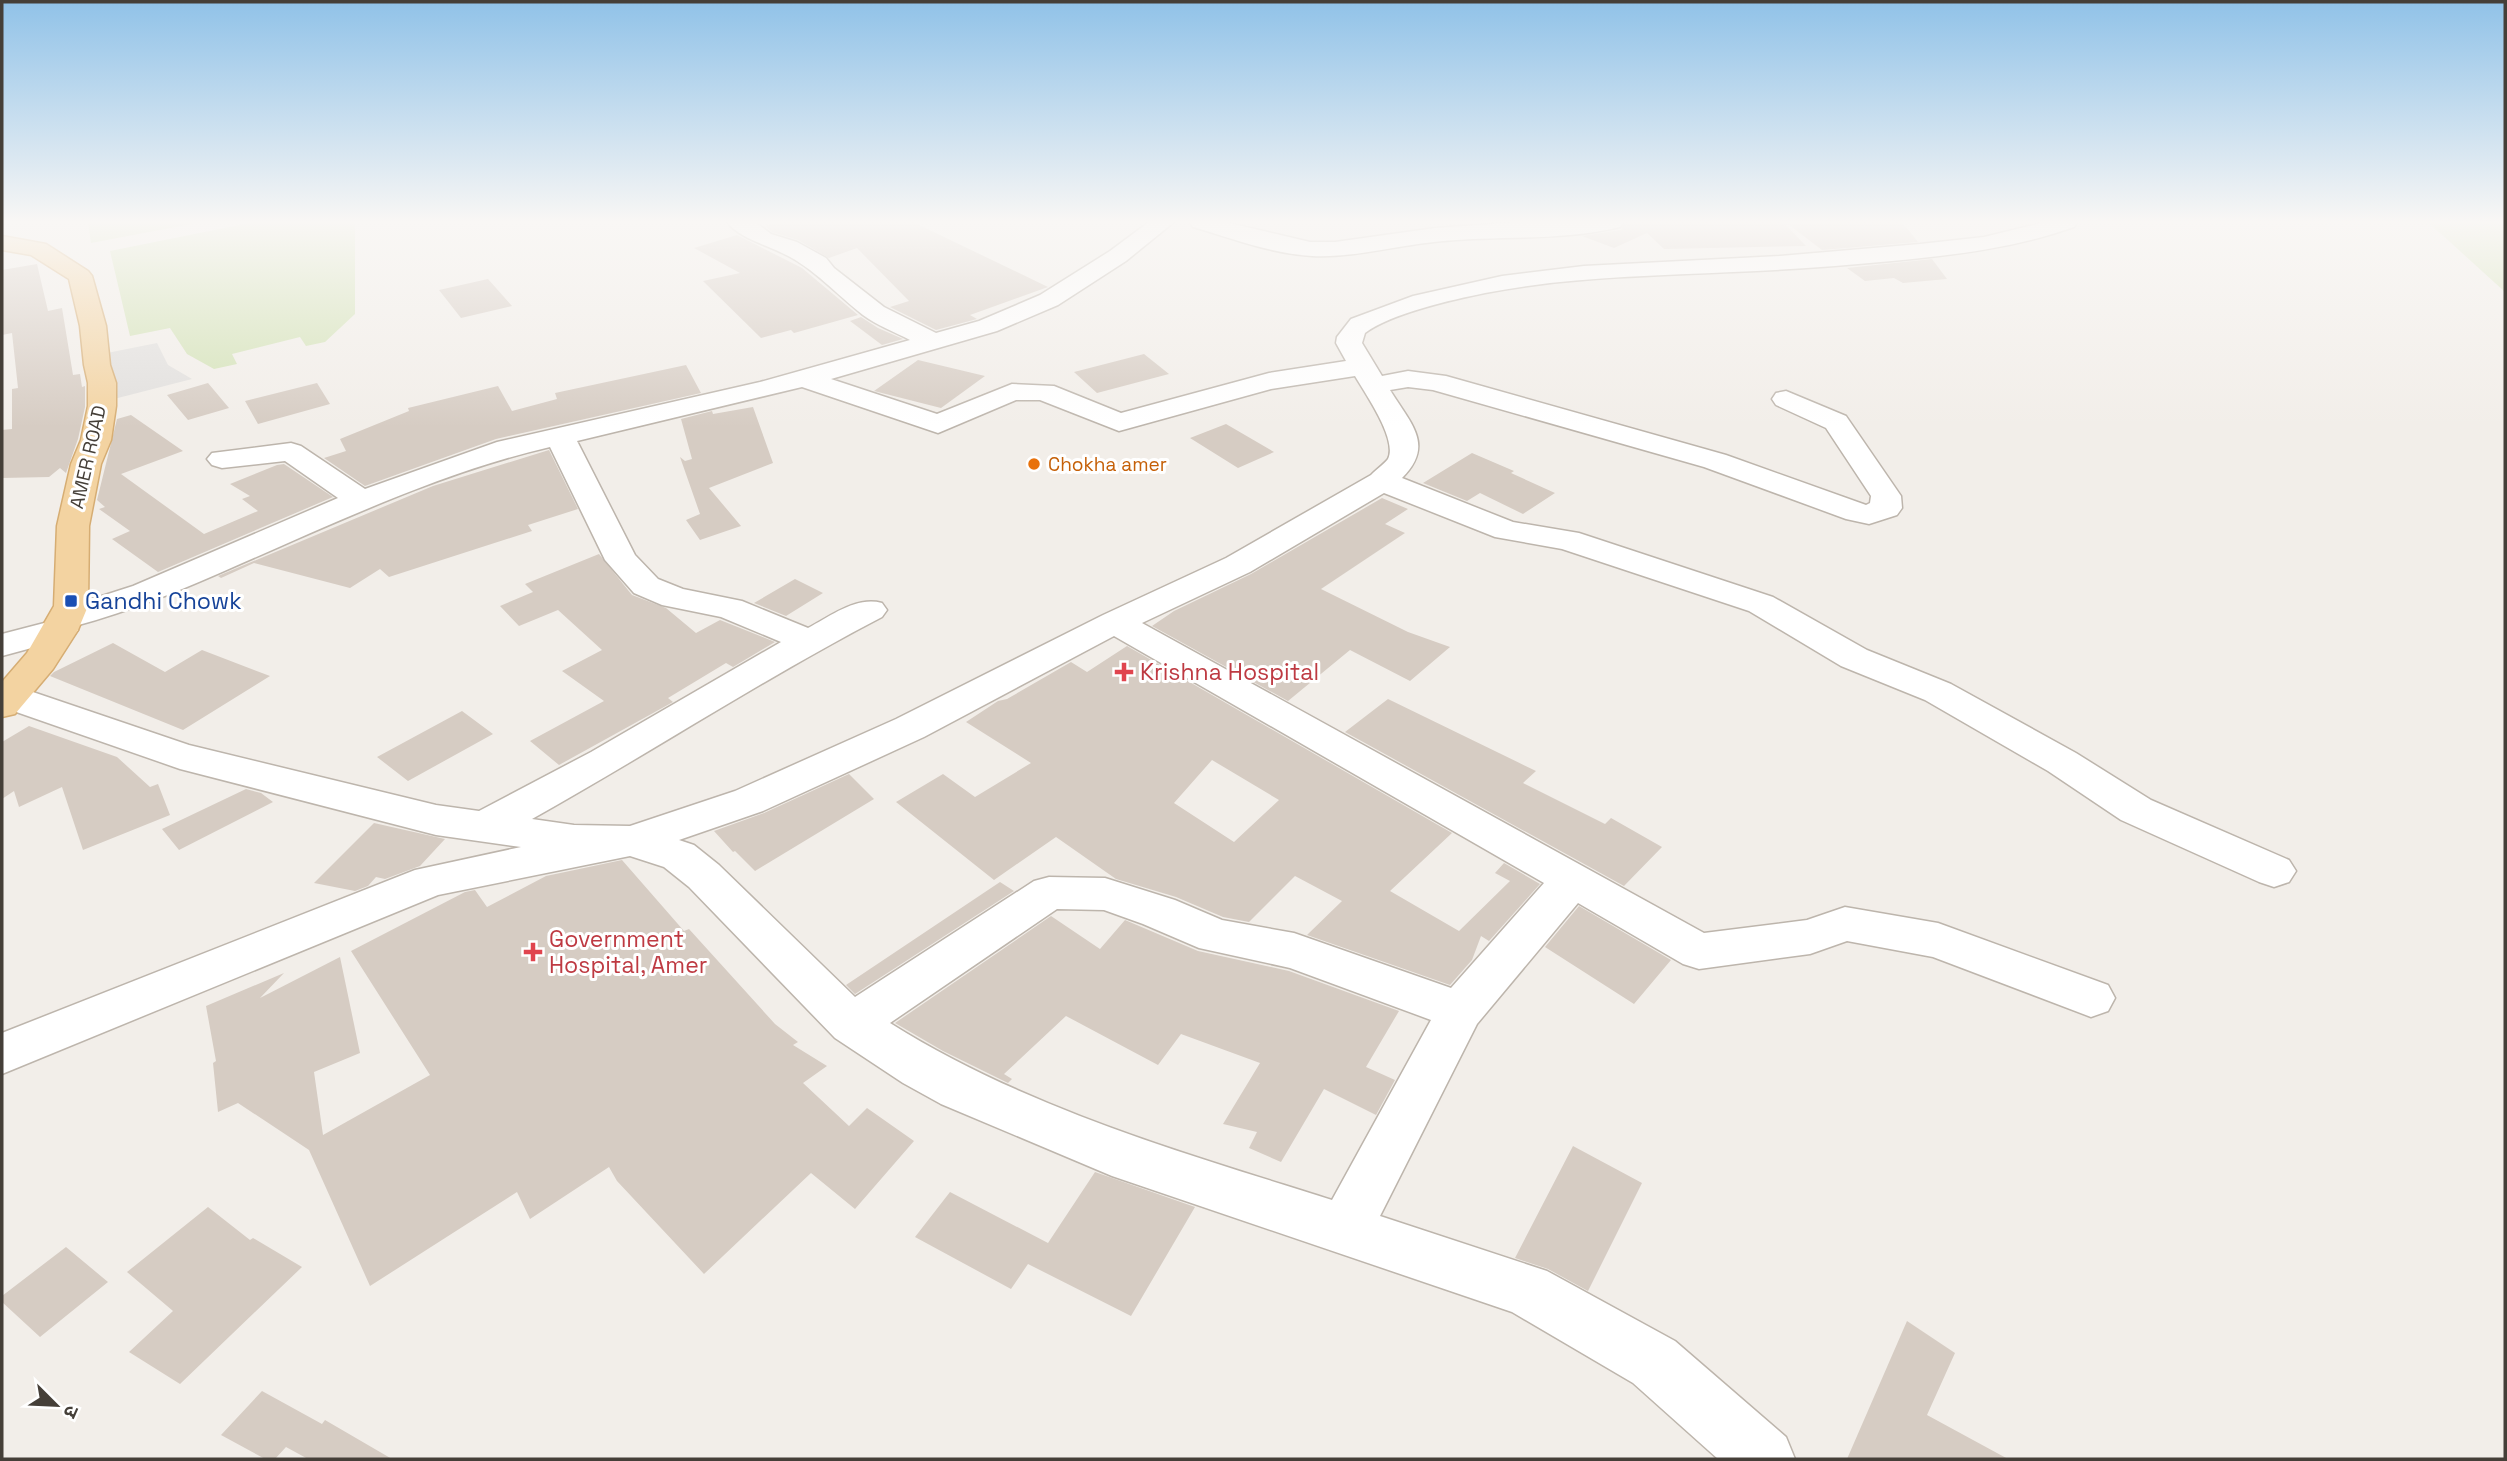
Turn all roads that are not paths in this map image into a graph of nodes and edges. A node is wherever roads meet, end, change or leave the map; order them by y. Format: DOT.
graph roads {
  1 [pos="84,290"];
  2 [pos="848,290"];
  3 [pos="1064,290"];
  4 [pos="1468,290"];
  5 [pos="934,342"];
  6 [pos="1367,376"];
  7 [pos="804,379"];
  8 [pos="1786,399"];
  9 [pos="560,435"];
  10 [pos="222,459"];
  11 [pos="1382,481"];
  12 [pos="361,500"];
  13 [pos="870,610"];
  14 [pos="1115,622"];
  15 [pos="64,624"];
  16 [pos="809,641"];
  17 [pos="2,645"];
  18 [pos="6,701"];
  19 [pos="484,827"];
  20 [pos="631,841"];
  21 [pos="2274,871"];
  22 [pos="1572,880"];
  23 [pos="2091,998"];
  24 [pos="1460,1011"];
  25 [pos="852,1024"];
  26 [pos="2,1054"];
  27 [pos="1344,1231"];
  28 [pos="1764,1459"];
  1 -- 15 [label="main road, AMER ROAD"];
  2 -- 5 [label="street"];
  3 -- 5 [label="street"];
  4 -- 6 [label="street"];
  5 -- 7 [label="street"];
  6 -- 7 [label="street"];
  6 -- 8 [label="street"];
  6 -- 11 [label="street"];
  7 -- 9 [label="street"];
  9 -- 12 [label="street"];
  9 -- 16 [label="street"];
  10 -- 12 [label="street"];
  11 -- 14 [label="street"];
  11 -- 21 [label="street"];
  12 -- 15 [label="street"];
  13 -- 16 [label="street"];
  14 -- 20 [label="street"];
  14 -- 22 [label="street"];
  15 -- 17 [label="street"];
  15 -- 18 [label="main road, AMER ROAD"];
  16 -- 19 [label="street"];
  18 -- 19 [label="street"];
  19 -- 20 [label="street"];
  20 -- 25 [label="street"];
  20 -- 26 [label="street"];
  22 -- 23 [label="street"];
  22 -- 24 [label="street"];
  24 -- 25 [label="street"];
  24 -- 27 [label="street"];
  25 -- 27 [label="street"];
  27 -- 28 [label="street"];
}
